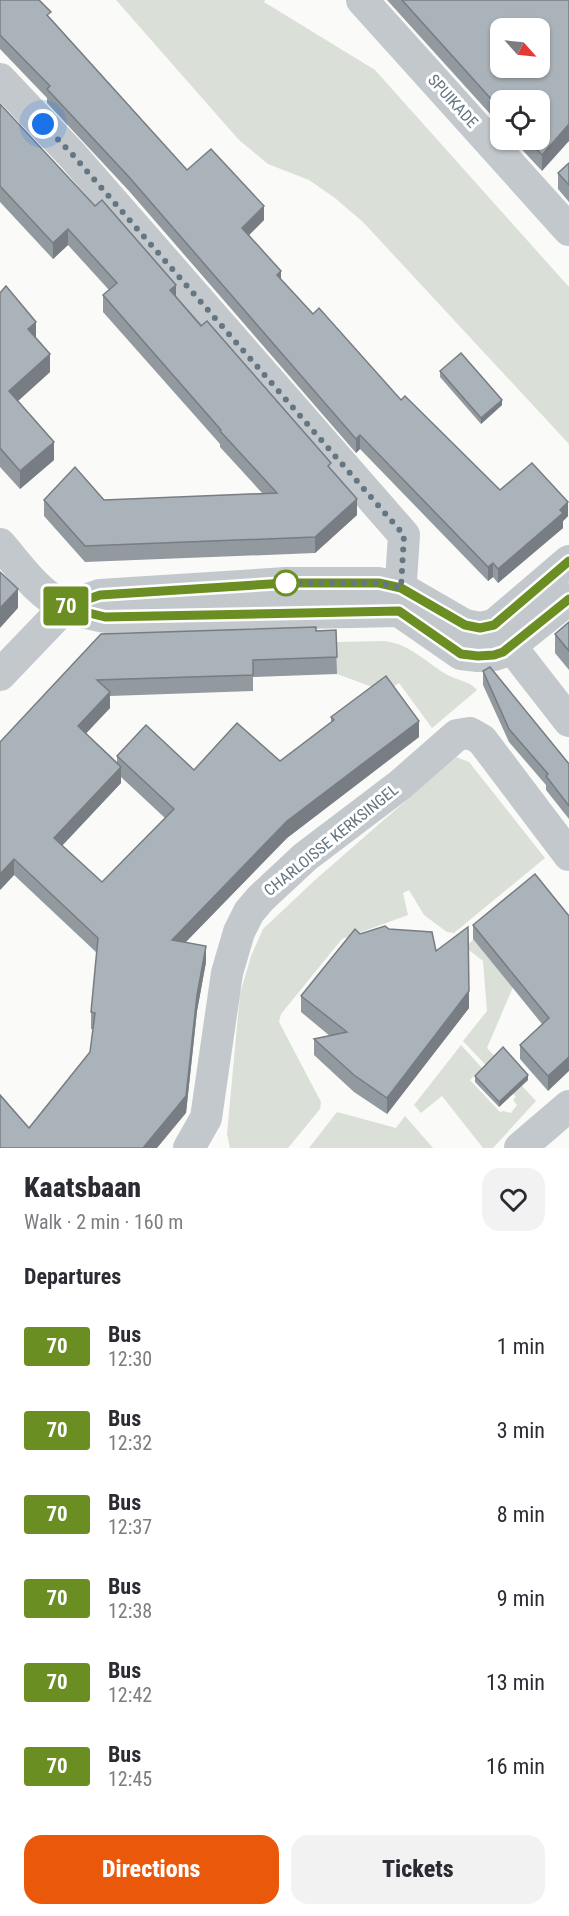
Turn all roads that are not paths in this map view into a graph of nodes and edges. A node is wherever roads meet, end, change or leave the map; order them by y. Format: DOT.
graph roads {
  1 [pos="362,0"];
  2 [pos="0,79"];
  3 [pos="569,230"];
  4 [pos="0,544"];
  5 [pos="569,561"];
  6 [pos="400,599"];
  7 [pos="569,599"];
  8 [pos="65,607"];
  9 [pos="503,636"];
  10 [pos="0,675"];
  11 [pos="569,721"];
  12 [pos="569,855"];
  13 [pos="569,1106"];
  14 [pos="189,1148"];
  15 [pos="520,1148"];
  1 -- 3 [label="street, SPUIKADE"];
  2 -- 6 [label="street"];
  4 -- 8 [label="street"];
  5 -- 9 [label="street"];
  6 -- 8 [label="street"];
  6 -- 9 [label="street"];
  7 -- 9 [label="street"];
  8 -- 10 [label="street"];
  9 -- 11 [label="street"];
  12 -- 14 [label="street, CHARLOISSE KERKSINGEL"];
  13 -- 15 [label="street"];
}
